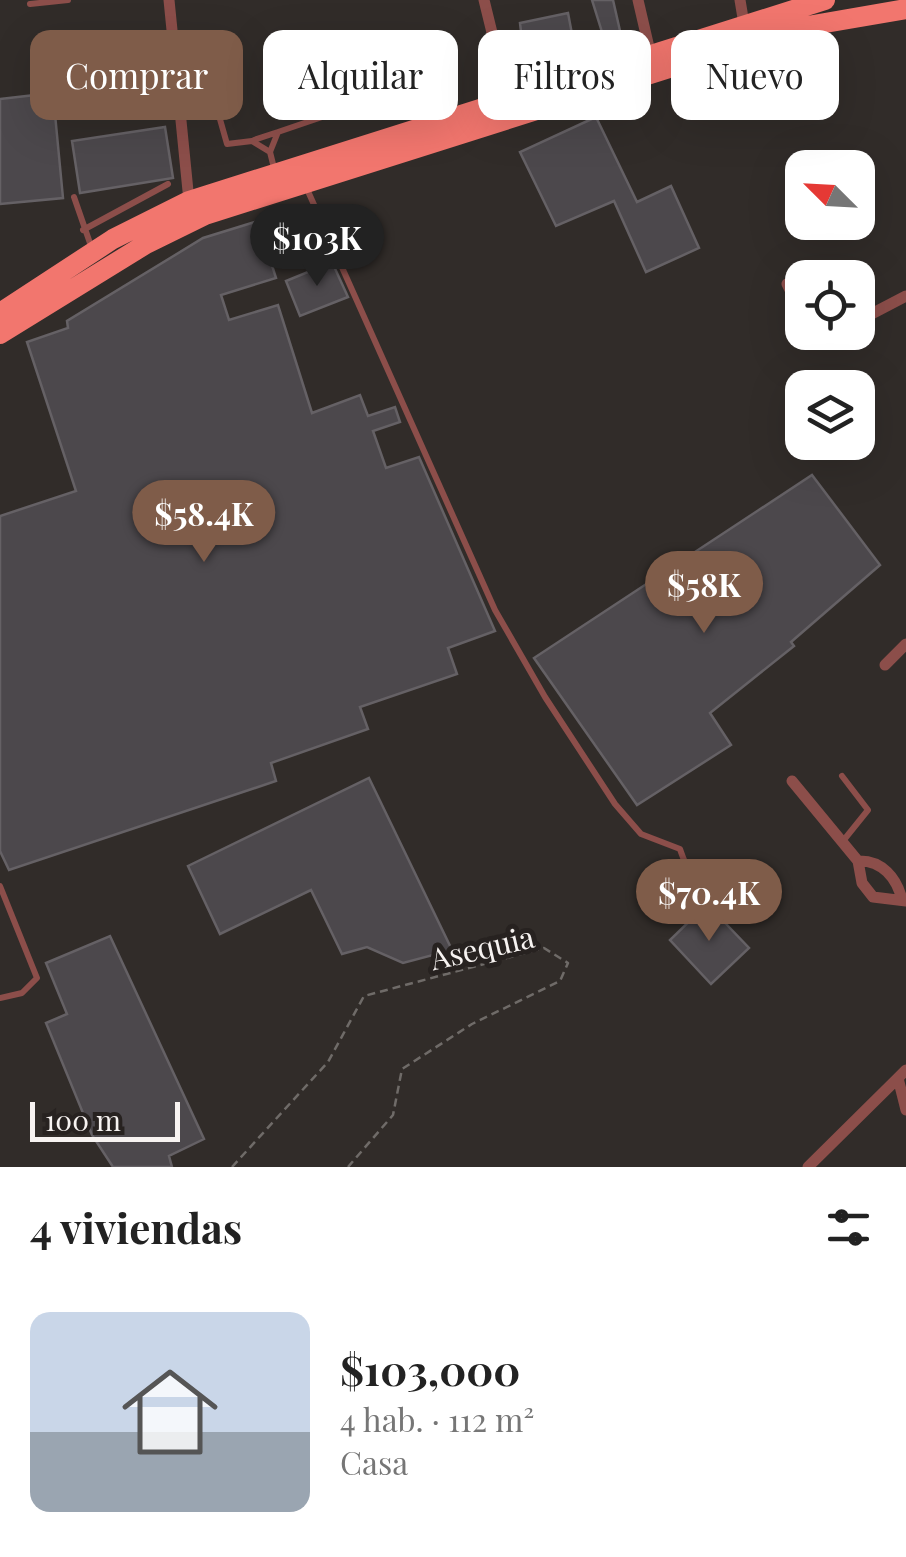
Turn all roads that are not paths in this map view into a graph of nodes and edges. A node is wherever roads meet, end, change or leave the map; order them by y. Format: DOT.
graph roads {
  1 [pos="68,0"];
  2 [pos="170,0"];
  3 [pos="484,0"];
  4 [pos="638,0"];
  5 [pos="740,0"];
  6 [pos="825,0"];
  7 [pos="30,4"];
  8 [pos="906,9"];
  9 [pos="744,24"];
  10 [pos="172,30"];
  11 [pos="491,30"];
  12 [pos="645,30"];
  13 [pos="651,56"];
  14 [pos="478,108"];
  15 [pos="180,120"];
  16 [pos="220,120"];
  17 [pos="312,120"];
  18 [pos="278,132"];
  19 [pos="252,140"];
  20 [pos="270,152"];
  21 [pos="276,173"];
  22 [pos="303,181"];
  23 [pos="168,184"];
  24 [pos="74,197"];
  25 [pos="188,201"];
  26 [pos="83,230"];
  27 [pos="94,252"];
  28 [pos="906,296"];
  29 [pos="0,312"];
  30 [pos="875,312"];
  31 [pos="0,334"];
  32 [pos="906,644"];
  33 [pos="885,665"];
  34 [pos="842,776"];
  35 [pos="792,781"];
  36 [pos="842,842"];
  37 [pos="858,861"];
  38 [pos="0,886"];
  39 [pos="904,901"];
  40 [pos="696,902"];
  41 [pos="0,998"];
  42 [pos="902,1074"];
  43 [pos="906,1110"];
  44 [pos="808,1167"];
  1 -- 7 [label="lane"];
  2 -- 10 [label="street"];
  3 -- 11 [label="street"];
  4 -- 12 [label="street"];
  5 -- 9 [label="street"];
  6 -- 9 [label="highway"];
  8 -- 22 [label="highway"];
  9 -- 13 [label="highway"];
  14 -- 21 [label="highway"];
  15 -- 25 [label="street"];
  16 -- 19 [label="lane"];
  17 -- 18 [label="lane"];
  18 -- 19 [label="lane"];
  18 -- 20 [label="lane"];
  19 -- 20 [label="lane"];
  20 -- 21 [label="lane"];
  21 -- 25 [label="highway"];
  22 -- 31 [label="highway"];
  22 -- 40 [label="lane"];
  23 -- 26 [label="lane"];
  24 -- 26 [label="lane"];
  25 -- 27 [label="highway"];
  26 -- 27 [label="lane"];
  27 -- 29 [label="highway"];
  28 -- 30 [label="street"];
  32 -- 33 [label="street"];
  34 -- 36 [label="lane"];
  35 -- 36 [label="street"];
  36 -- 37 [label="street"];
  37 -- 39 [label="street"];
  37 -- 39 [label="street"];
  38 -- 41 [label="lane"];
  42 -- 43 [label="street"];
  42 -- 44 [label="street"];
}
